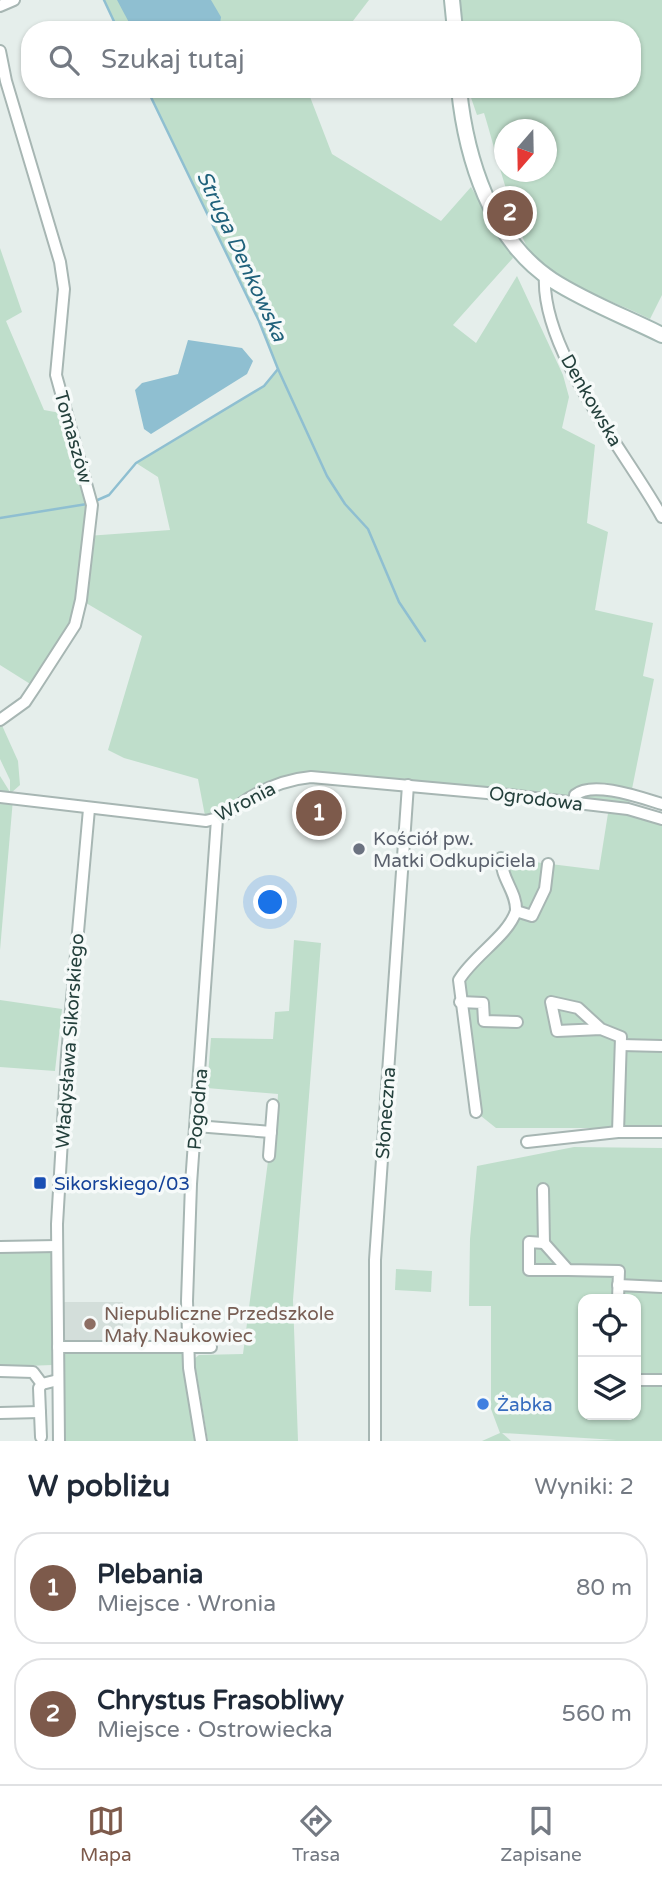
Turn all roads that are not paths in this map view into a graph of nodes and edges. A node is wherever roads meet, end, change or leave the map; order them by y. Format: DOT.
graph roads {
  1 [pos="14,0"];
  2 [pos="452,0"];
  3 [pos="0,6"];
  4 [pos="454,21"];
  5 [pos="0,51"];
  6 [pos="461,98"];
  7 [pos="545,275"];
  8 [pos="662,334"];
  9 [pos="662,517"];
  10 [pos="0,720"];
  11 [pos="408,785"];
  12 [pos="0,797"];
  13 [pos="575,803"];
  14 [pos="662,804"];
  15 [pos="89,809"];
  16 [pos="662,819"];
  17 [pos="212,820"];
  18 [pos="501,858"];
  19 [pos="548,864"];
  20 [pos="516,911"];
  21 [pos="460,1002"];
  22 [pos="517,1021"];
  23 [pos="601,1029"];
  24 [pos="621,1045"];
  25 [pos="662,1046"];
  26 [pos="274,1105"];
  27 [pos="476,1112"];
  28 [pos="196,1126"];
  29 [pos="271,1132"];
  30 [pos="618,1132"];
  31 [pos="662,1132"];
  32 [pos="527,1142"];
  33 [pos="269,1156"];
  34 [pos="543,1189"];
  35 [pos="544,1242"];
  36 [pos="57,1246"];
  37 [pos="0,1247"];
  38 [pos="568,1270"];
  39 [pos="618,1285"];
  40 [pos="662,1287"];
  41 [pos="618,1294"];
  42 [pos="58,1347"];
  43 [pos="187,1347"];
  44 [pos="211,1347"];
  45 [pos="0,1371"];
  46 [pos="58,1380"];
  47 [pos="641,1380"];
  48 [pos="662,1380"];
  49 [pos="42,1384"];
  50 [pos="40,1412"];
  51 [pos="0,1413"];
  52 [pos="41,1437"];
  53 [pos="59,1441"];
  54 [pos="201,1441"];
  55 [pos="376,1441"];
  1 -- 3 [label="street"];
  2 -- 4 [label="street"];
  5 -- 10 [label="street, Tomaszów"];
  6 -- 7 [label="street"];
  7 -- 8 [label="street"];
  7 -- 9 [label="street, Denkowska"];
  11 -- 13 [label="street, Ogrodowa"];
  11 -- 17 [label="street, Wronia"];
  11 -- 55 [label="street, Słoneczna"];
  12 -- 15 [label="street"];
  13 -- 14 [label="street"];
  13 -- 16 [label="street, Ogrodowa"];
  15 -- 17 [label="street"];
  15 -- 36 [label="street, Władysława Sikorskiego"];
  17 -- 28 [label="street, Pogodna"];
  18 -- 20 [label="street"];
  19 -- 20 [label="street"];
  20 -- 21 [label="street"];
  21 -- 22 [label="street"];
  21 -- 27 [label="street"];
  23 -- 24 [label="street"];
  24 -- 25 [label="street"];
  24 -- 30 [label="street"];
  26 -- 29 [label="street"];
  28 -- 29 [label="street"];
  28 -- 43 [label="street, Pogodna"];
  29 -- 33 [label="street"];
  30 -- 31 [label="street"];
  30 -- 32 [label="street"];
  34 -- 35 [label="street"];
  35 -- 38 [label="street"];
  35 -- 38 [label="street"];
  36 -- 37 [label="street"];
  36 -- 42 [label="street, Władysława Sikorskiego"];
  38 -- 39 [label="street"];
  39 -- 40 [label="street"];
  39 -- 41 [label="street"];
  42 -- 43 [label="street"];
  42 -- 46 [label="street, Władysława Sikorskiego"];
  43 -- 44 [label="street"];
  43 -- 54 [label="street, Pogodna"];
  45 -- 49 [label="street"];
  46 -- 49 [label="street"];
  46 -- 53 [label="street, Władysława Sikorskiego"];
  47 -- 48 [label="street"];
  49 -- 50 [label="street"];
  50 -- 51 [label="street"];
  50 -- 52 [label="street"];
}
